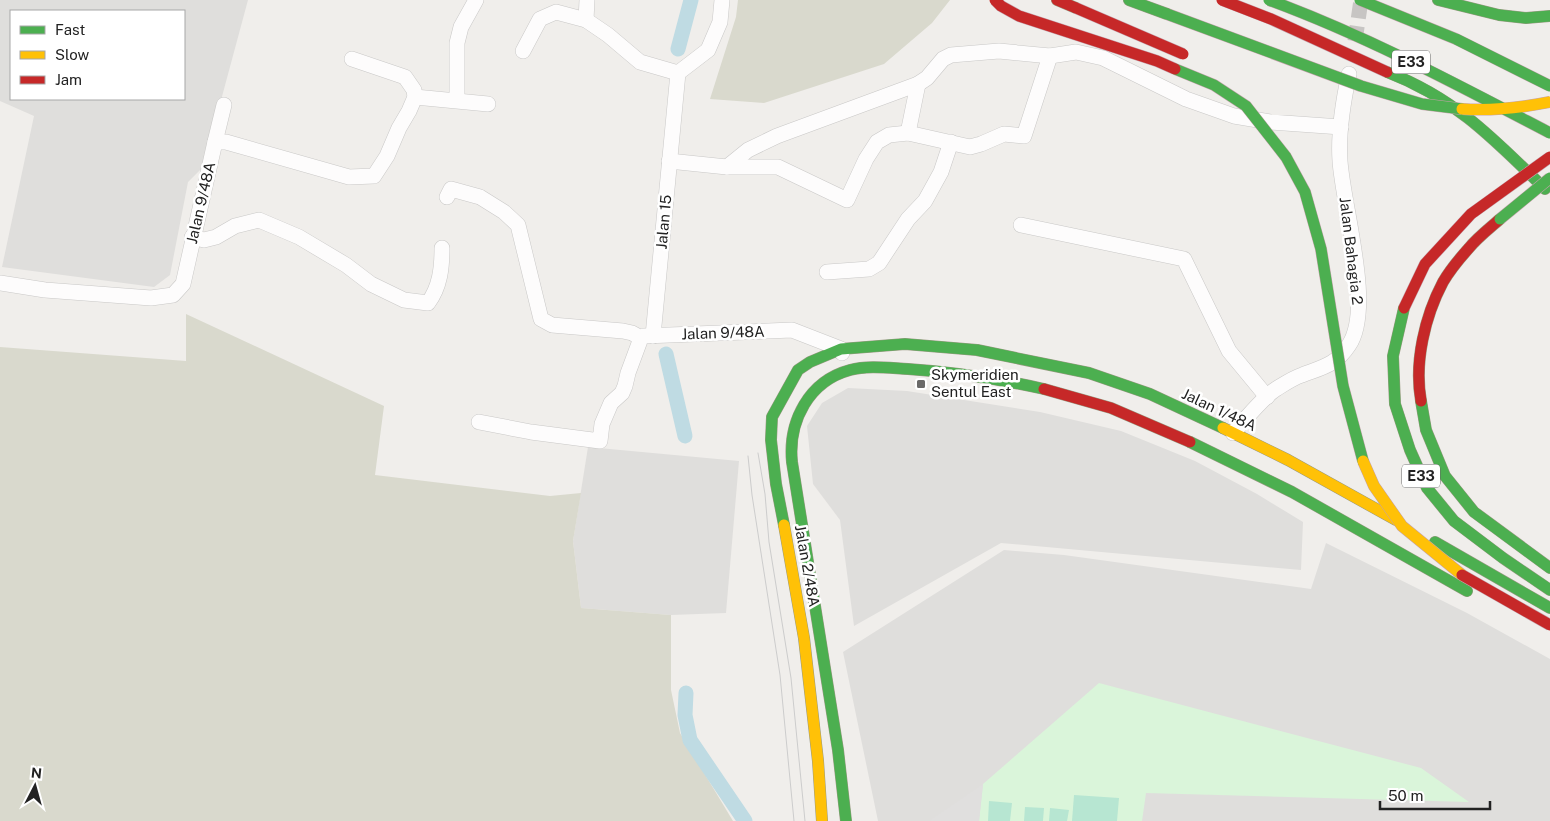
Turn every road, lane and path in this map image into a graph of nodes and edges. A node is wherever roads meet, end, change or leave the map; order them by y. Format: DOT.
graph roads {
  1 [pos="476,0"];
  2 [pos="587,0"];
  3 [pos="722,0"];
  4 [pos="995,0"];
  5 [pos="1057,0"];
  6 [pos="1129,0"];
  7 [pos="1222,0"];
  8 [pos="1269,0"];
  9 [pos="1360,0"];
  10 [pos="1438,0"];
  11 [pos="1550,16"];
  12 [pos="586,20"];
  13 [pos="522,51"];
  14 [pos="1050,56"];
  15 [pos="352,59"];
  16 [pos="1196,60"];
  17 [pos="1351,67"];
  18 [pos="678,73"];
  19 [pos="918,84"];
  20 [pos="1550,86"];
  21 [pos="415,97"];
  22 [pos="457,100"];
  23 [pos="1550,102"];
  24 [pos="488,104"];
  25 [pos="224,105"];
  26 [pos="1267,107"];
  27 [pos="1341,128"];
  28 [pos="908,133"];
  29 [pos="1550,133"];
  30 [pos="1289,135"];
  31 [pos="215,142"];
  32 [pos="950,142"];
  33 [pos="1550,157"];
  34 [pos="669,161"];
  35 [pos="727,167"];
  36 [pos="1550,178"];
  37 [pos="1550,193"];
  38 [pos="447,197"];
  39 [pos="1021,225"];
  40 [pos="192,237"];
  41 [pos="442,248"];
  42 [pos="827,272"];
  43 [pos="0,283"];
  44 [pos="1346,307"];
  45 [pos="792,330"];
  46 [pos="647,337"];
  47 [pos="841,349"];
  48 [pos="1355,354"];
  49 [pos="810,362"];
  50 [pos="849,370"];
  51 [pos="820,384"];
  52 [pos="1266,397"];
  53 [pos="479,422"];
  54 [pos="1233,433"];
  55 [pos="1432,534"];
  56 [pos="1550,568"];
  57 [pos="1550,590"];
  58 [pos="1550,608"];
  59 [pos="1516,619"];
  60 [pos="1550,625"];
  61 [pos="822,821"];
  62 [pos="846,821"];
  1 -- 22 [label="street"];
  2 -- 12 [label="street"];
  3 -- 18 [label="street"];
  4 -- 60 [label="main road, bridge"];
  5 -- 16 [label="main road, bridge"];
  6 -- 23 [label="main road, bridge"];
  7 -- 37 [label="main road, bridge"];
  8 -- 29 [label="main road, E33, bridge"];
  9 -- 20 [label="main road, E33, bridge"];
  10 -- 11 [label="main road"];
  12 -- 13 [label="street"];
  12 -- 18 [label="street"];
  14 -- 19 [label="street"];
  14 -- 27 [label="street"];
  14 -- 32 [label="street"];
  15 -- 21 [label="street"];
  17 -- 27 [label="street, Jalan Bahagia 2"];
  18 -- 34 [label="street, Jalan 15"];
  19 -- 28 [label="street"];
  19 -- 35 [label="street"];
  21 -- 22 [label="street"];
  21 -- 31 [label="street, Jalan 9/48A"];
  22 -- 24 [label="street"];
  25 -- 31 [label="street"];
  26 -- 30 [label="main road"];
  27 -- 52 [label="street, Jalan Bahagia 2"];
  28 -- 32 [label="street"];
  28 -- 35 [label="street"];
  31 -- 40 [label="street, Jalan 9/48A"];
  32 -- 42 [label="street"];
  33 -- 57 [label="main road, E33, bridge"];
  34 -- 35 [label="street"];
  34 -- 46 [label="street, Jalan 15"];
  36 -- 56 [label="main road, bridge"];
  38 -- 46 [label="street"];
  39 -- 52 [label="street"];
  40 -- 41 [label="street"];
  40 -- 43 [label="street, Jalan 9/48A"];
  44 -- 48 [label="main road"];
  45 -- 46 [label="street, Jalan 9/48A"];
  45 -- 47 [label="street, Jalan 9/48A"];
  45 -- 49 [label="street"];
  46 -- 53 [label="street, Jalan 15"];
  47 -- 49 [label="main road, Jalan 2/48A"];
  47 -- 50 [label="street"];
  47 -- 54 [label="main road, Jalan 1/48A"];
  49 -- 51 [label="street"];
  49 -- 61 [label="main road, Jalan 2/48A"];
  50 -- 51 [label="main road, Jalan 2/48A"];
  50 -- 59 [label="main road"];
  51 -- 62 [label="main road, Jalan 2/48A"];
  52 -- 54 [label="street, Jalan Bahagia 2"];
  54 -- 58 [label="main road, Jalan 1/48A"];
  55 -- 60 [label="main road, bridge"];
}
